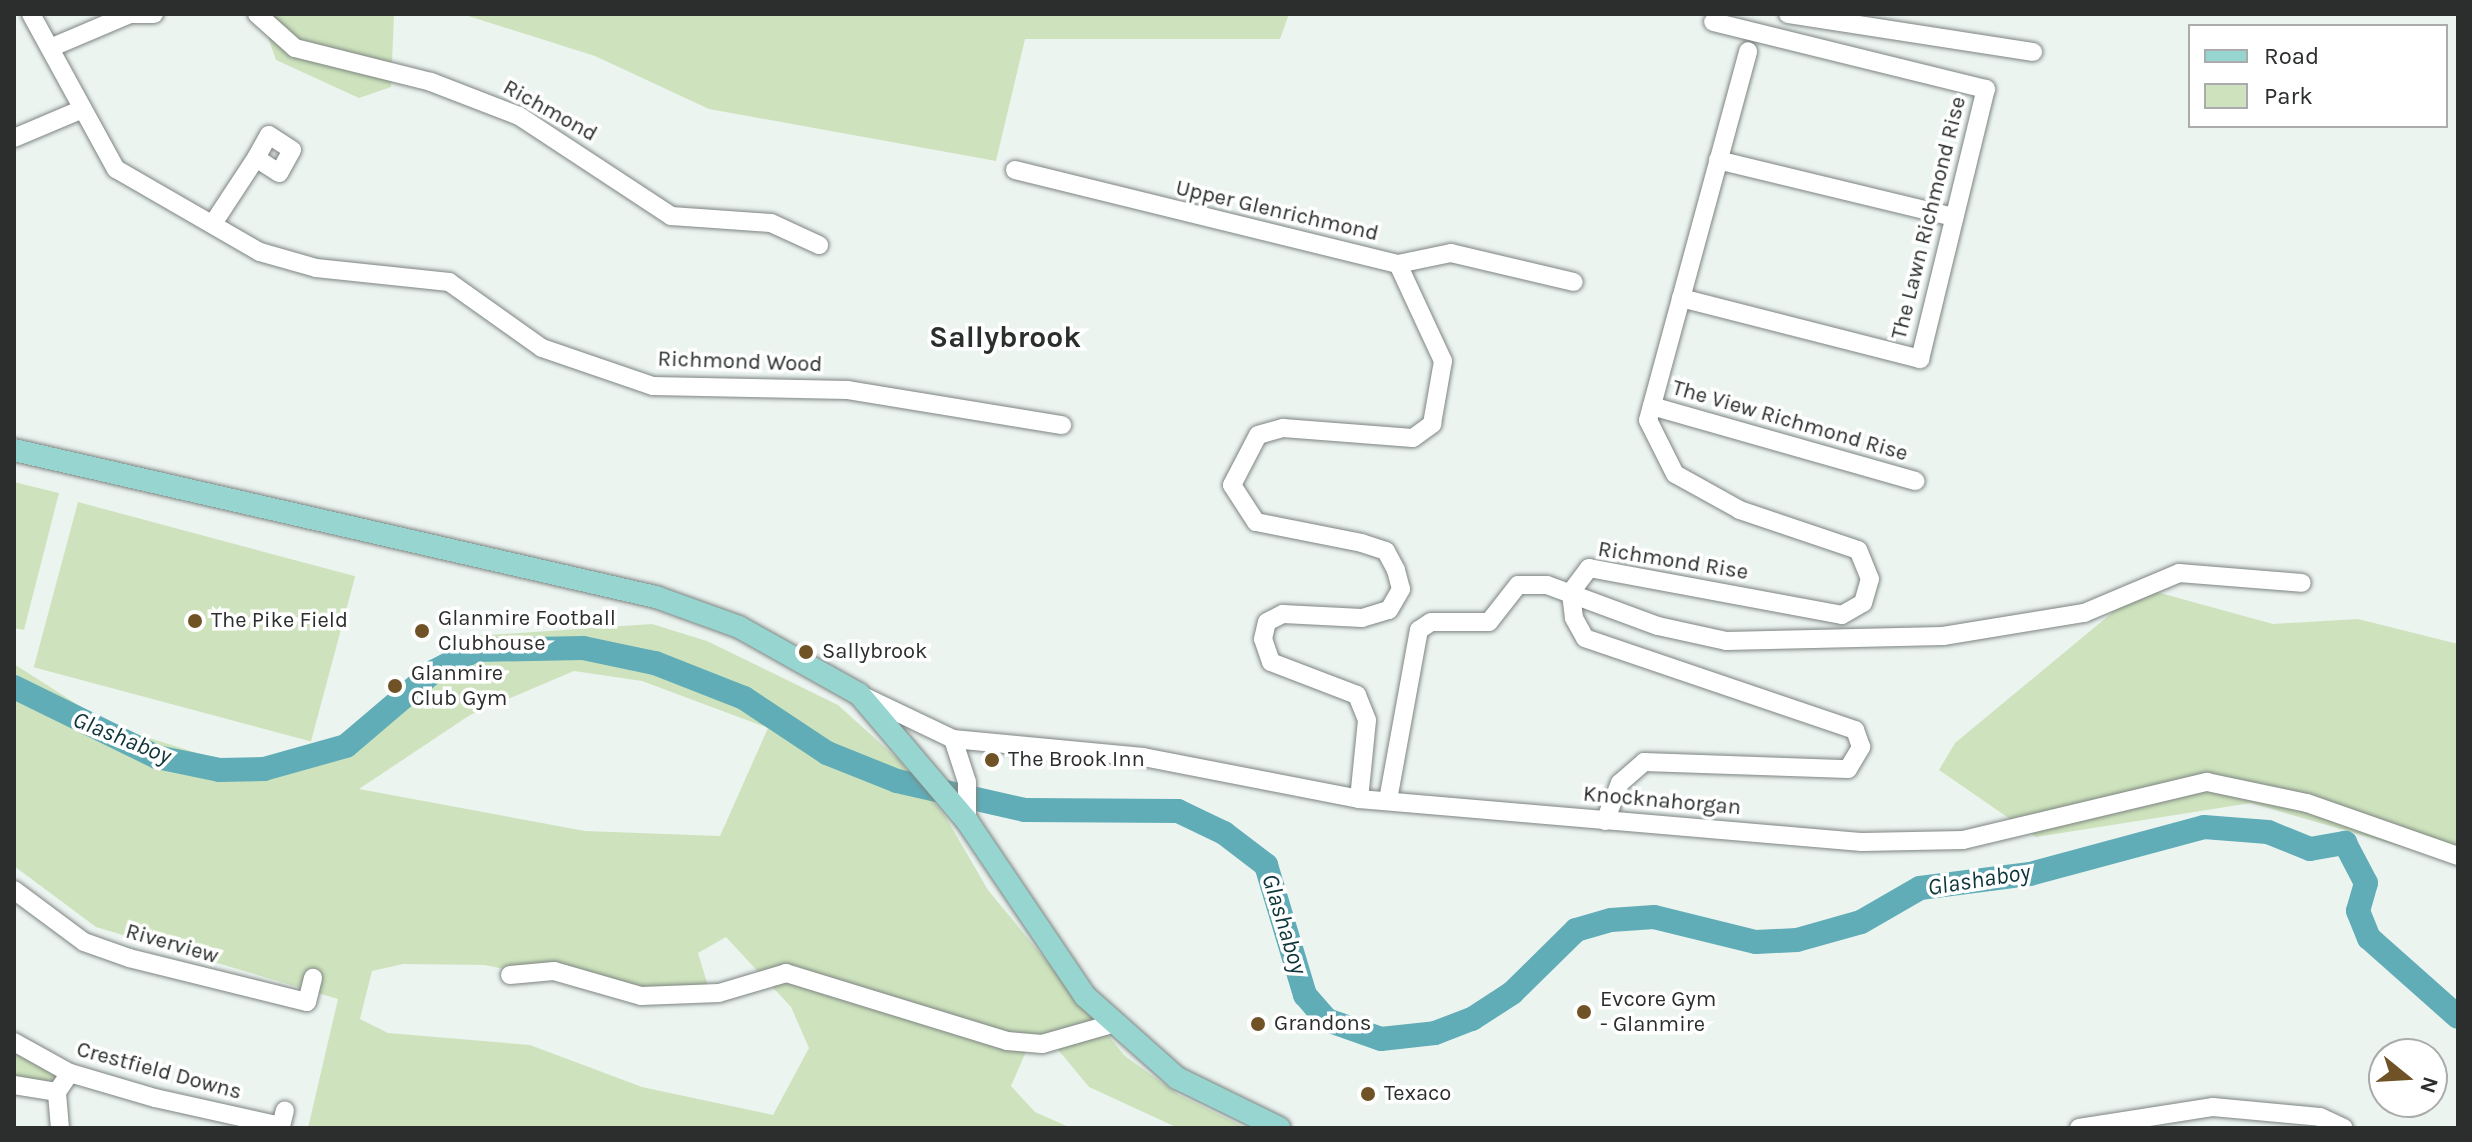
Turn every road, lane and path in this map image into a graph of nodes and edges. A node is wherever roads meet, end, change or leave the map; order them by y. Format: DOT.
graph roads {
  1 [pos="31,14"];
  2 [pos="130,14"];
  3 [pos="154,14"];
  4 [pos="257,14"];
  5 [pos="1788,14"];
  6 [pos="1713,22"];
  7 [pos="50,48"];
  8 [pos="1748,51"];
  9 [pos="2033,52"];
  10 [pos="78,111"];
  11 [pos="14,138"];
  12 [pos="256,158"];
  13 [pos="1718,160"];
  14 [pos="1015,170"];
  15 [pos="1954,217"];
  16 [pos="214,222"];
  17 [pos="819,245"];
  18 [pos="1398,264"];
  19 [pos="1574,282"];
  20 [pos="1681,298"];
  21 [pos="1652,406"];
  22 [pos="1062,425"];
  23 [pos="14,450"];
  24 [pos="1916,481"];
  25 [pos="2302,583"];
  26 [pos="1571,592"];
  27 [pos="859,694"];
  28 [pos="953,739"];
  29 [pos="1359,799"];
  30 [pos="1388,800"];
  31 [pos="967,821"];
  32 [pos="1605,821"];
  33 [pos="2458,856"];
  34 [pos="14,890"];
  35 [pos="510,975"];
  36 [pos="313,978"];
  37 [pos="1115,1023"];
  38 [pos="14,1042"];
  39 [pos="70,1073"];
  40 [pos="14,1085"];
  41 [pos="57,1092"];
  42 [pos="285,1110"];
  43 [pos="60,1128"];
  44 [pos="1279,1128"];
  45 [pos="2079,1128"];
  46 [pos="2344,1128"];
  1 -- 7 [label="street, Richmond Wood"];
  2 -- 3 [label="street"];
  2 -- 7 [label="street"];
  4 -- 17 [label="street, Richmond"];
  5 -- 9 [label="street"];
  6 -- 15 [label="street, The Lawn Richmond Rise"];
  7 -- 10 [label="street, Richmond Wood"];
  8 -- 13 [label="street"];
  10 -- 11 [label="street"];
  10 -- 16 [label="street, Richmond Wood"];
  12 -- 16 [label="street"];
  13 -- 15 [label="street"];
  13 -- 20 [label="street"];
  14 -- 18 [label="street, Upper Glenrichmond"];
  15 -- 20 [label="street, The Lawn Richmond Rise"];
  16 -- 22 [label="street, Richmond Wood"];
  18 -- 19 [label="street, Upper Glenrichmond"];
  18 -- 29 [label="street"];
  20 -- 21 [label="street"];
  21 -- 24 [label="street, The View Richmond Rise"];
  21 -- 26 [label="street, Richmond Rise"];
  23 -- 27 [label="main road"];
  25 -- 26 [label="street"];
  26 -- 30 [label="street"];
  26 -- 32 [label="street"];
  27 -- 28 [label="street, Knocknahorgan"];
  27 -- 31 [label="main road"];
  28 -- 29 [label="street, Knocknahorgan"];
  28 -- 31 [label="street"];
  29 -- 30 [label="street, Knocknahorgan"];
  30 -- 32 [label="street, Knocknahorgan"];
  31 -- 37 [label="main road"];
  32 -- 33 [label="street, Knocknahorgan"];
  34 -- 36 [label="street, Riverview"];
  35 -- 37 [label="street"];
  37 -- 44 [label="main road"];
  38 -- 39 [label="street, Crestfield Downs"];
  39 -- 41 [label="street"];
  39 -- 42 [label="street, Crestfield Downs"];
  40 -- 41 [label="street"];
  41 -- 43 [label="street"];
  45 -- 46 [label="street"];
}
